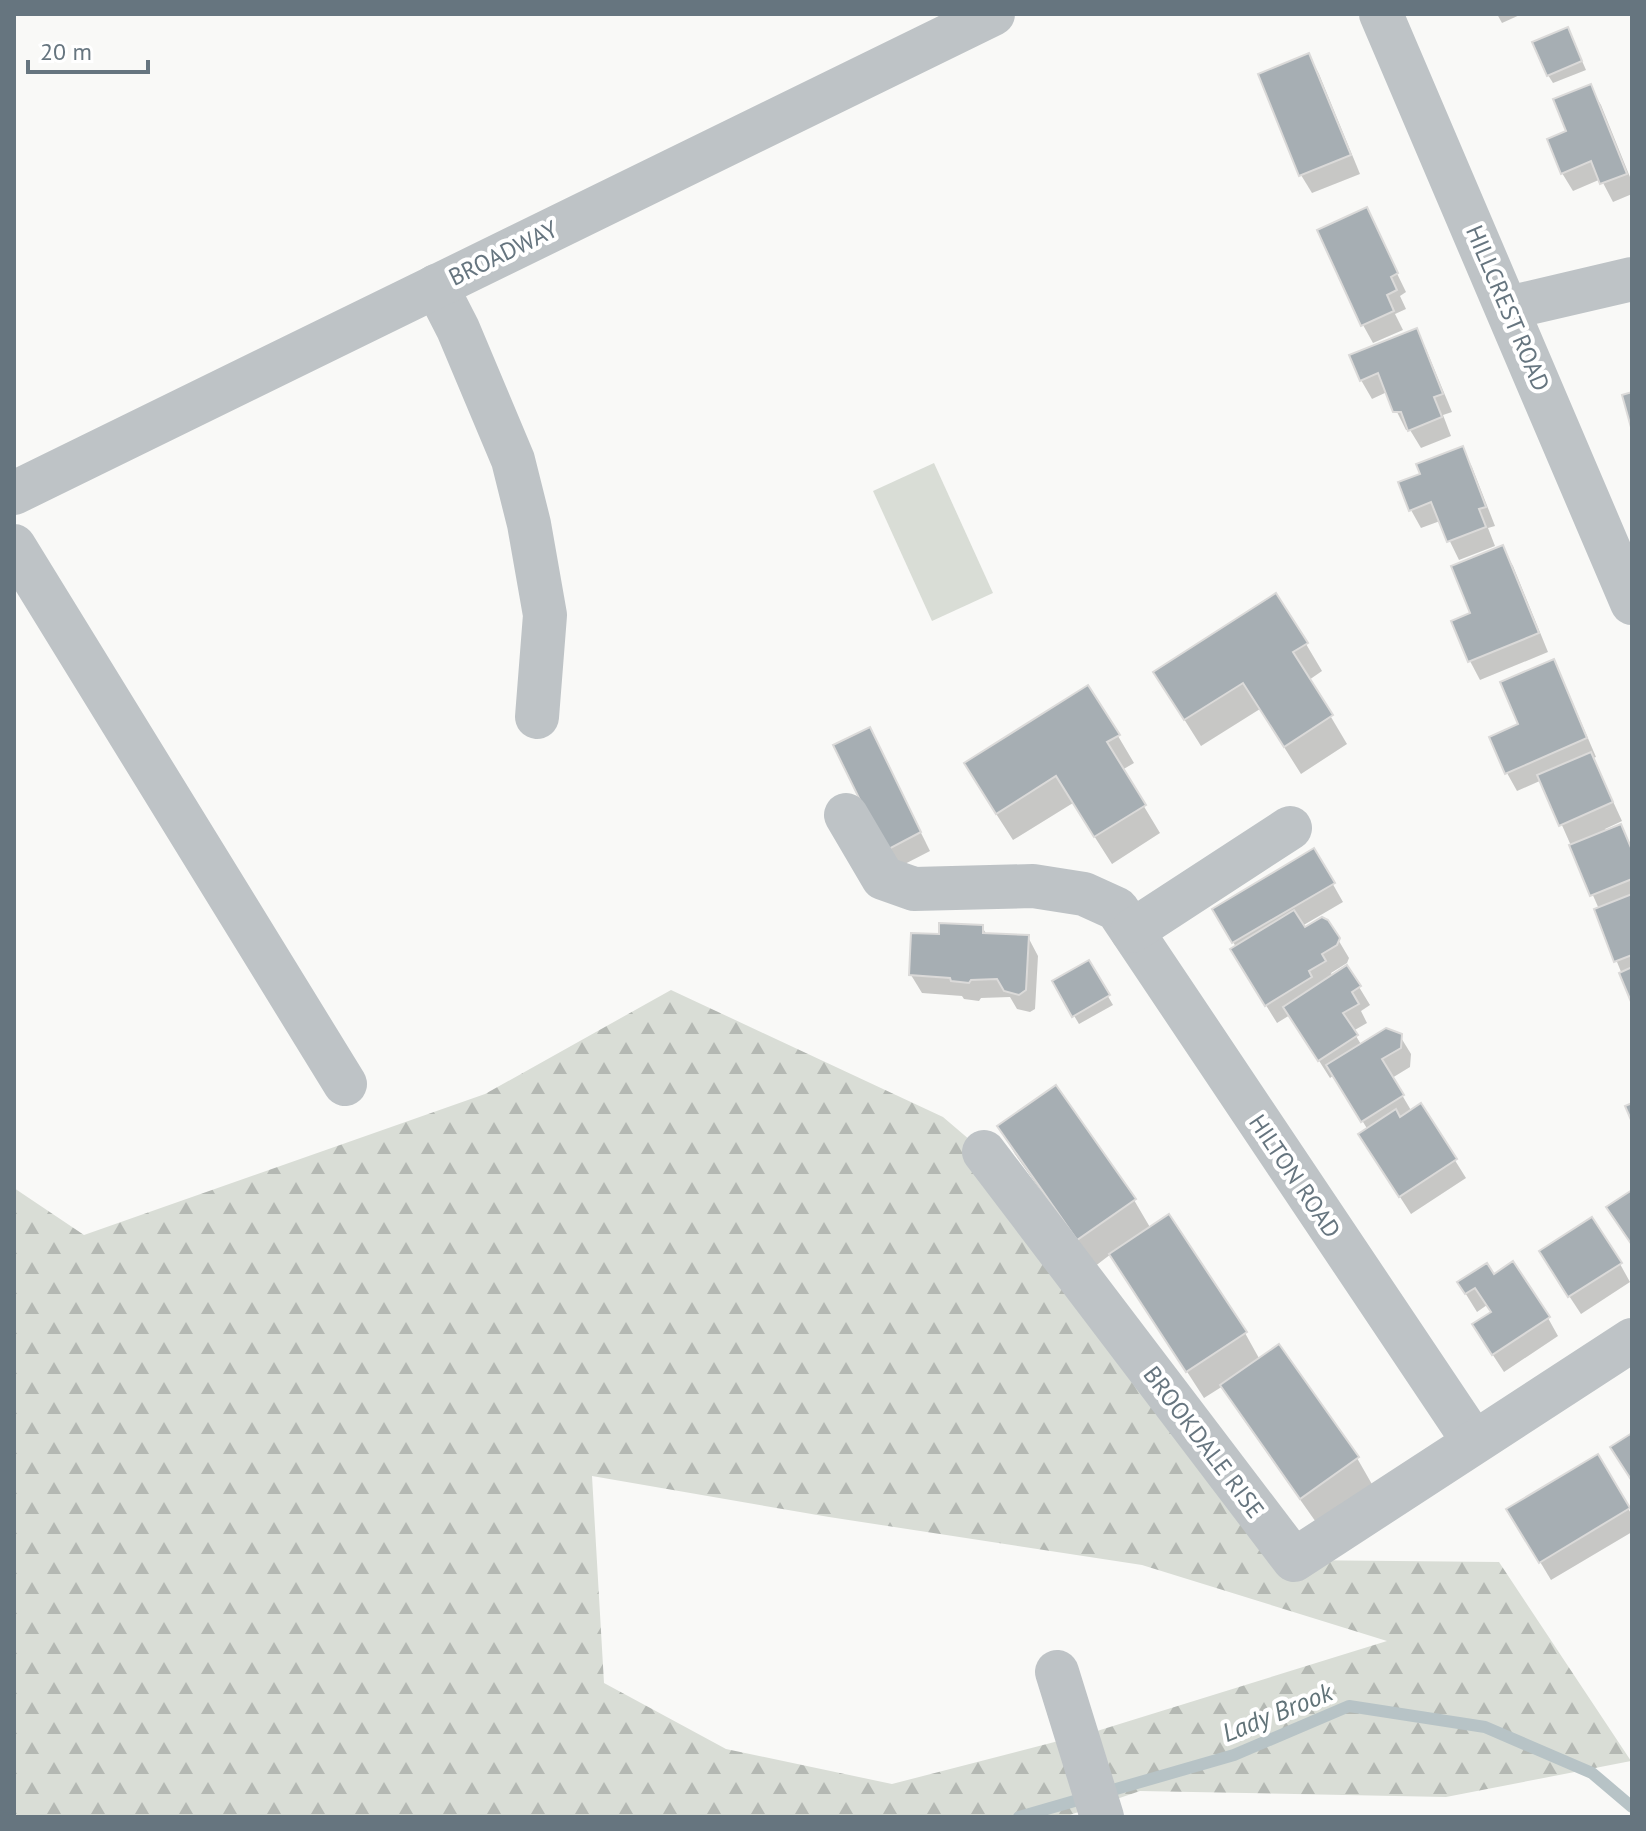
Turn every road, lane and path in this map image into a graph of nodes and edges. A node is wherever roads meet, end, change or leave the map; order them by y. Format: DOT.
graph roads {
  1 [pos="993,14"];
  2 [pos="1381,14"];
  3 [pos="1632,279"];
  4 [pos="436,286"];
  5 [pos="1508,308"];
  6 [pos="14,493"];
  7 [pos="14,546"];
  8 [pos="1632,603"];
  9 [pos="537,717"];
  10 [pos="846,815"];
  11 [pos="1290,828"];
  12 [pos="1124,920"];
  13 [pos="345,1084"];
  14 [pos="984,1152"];
  15 [pos="1632,1340"];
  16 [pos="1474,1442"];
  17 [pos="1057,1672"];
  18 [pos="1101,1814"];
  1 -- 4 [label="street, BROADWAY"];
  2 -- 5 [label="street, HILLCREST ROAD"];
  3 -- 5 [label="street"];
  4 -- 6 [label="street, BROADWAY"];
  4 -- 9 [label="street"];
  5 -- 8 [label="street, HILLCREST ROAD"];
  7 -- 13 [label="street"];
  10 -- 12 [label="street"];
  11 -- 12 [label="street"];
  12 -- 16 [label="street, HILTON ROAD"];
  14 -- 16 [label="street, BROOKDALE RISE"];
  15 -- 16 [label="street"];
  17 -- 18 [label="street"];
}
